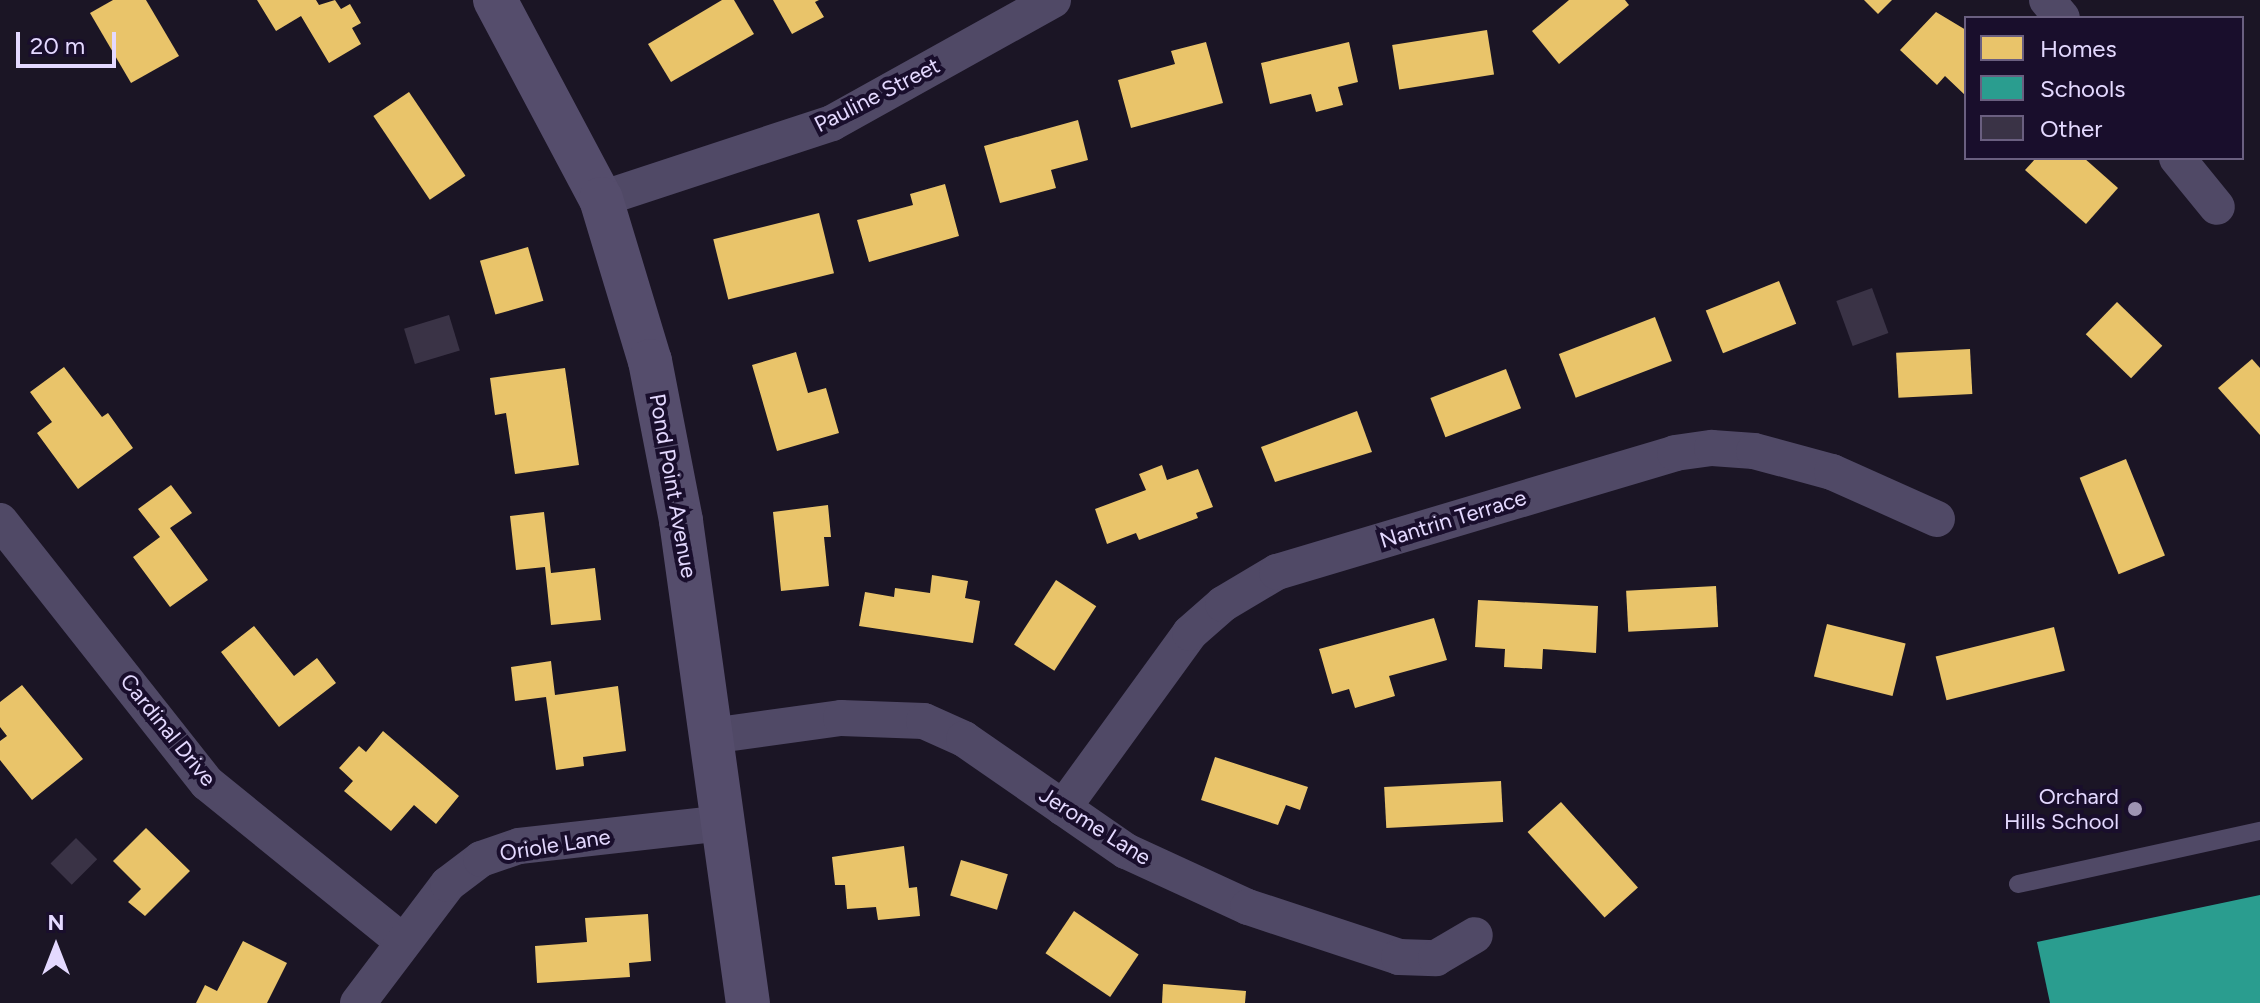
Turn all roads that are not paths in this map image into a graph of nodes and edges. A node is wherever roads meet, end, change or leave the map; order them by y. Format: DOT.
graph roads {
  1 [pos="495,0"];
  2 [pos="1053,0"];
  3 [pos="2047,0"];
  4 [pos="2060,16"];
  5 [pos="2179,160"];
  6 [pos="601,199"];
  7 [pos="2217,207"];
  8 [pos="1937,519"];
  9 [pos="0,521"];
  10 [pos="711,736"];
  11 [pos="1063,808"];
  12 [pos="723,823"];
  13 [pos="2260,831"];
  14 [pos="2018,884"];
  15 [pos="1475,935"];
  16 [pos="402,941"];
  17 [pos="358,1003"];
  18 [pos="748,1003"];
  1 -- 6 [label="main road, Pond Point Avenue"];
  2 -- 6 [label="street, Pauline Street"];
  3 -- 4 [label="street"];
  5 -- 7 [label="street"];
  6 -- 10 [label="main road, Pond Point Avenue"];
  8 -- 11 [label="street, Nantrin Terrace"];
  9 -- 16 [label="street, Cardinal Drive"];
  10 -- 11 [label="street, Jerome Lane"];
  10 -- 12 [label="main road, Pond Point Avenue"];
  11 -- 15 [label="street, Jerome Lane"];
  12 -- 16 [label="street, Oriole Lane"];
  12 -- 18 [label="main road, Pond Point Avenue"];
  13 -- 14 [label="lane"];
  16 -- 17 [label="street, Oriole Lane"];
}
